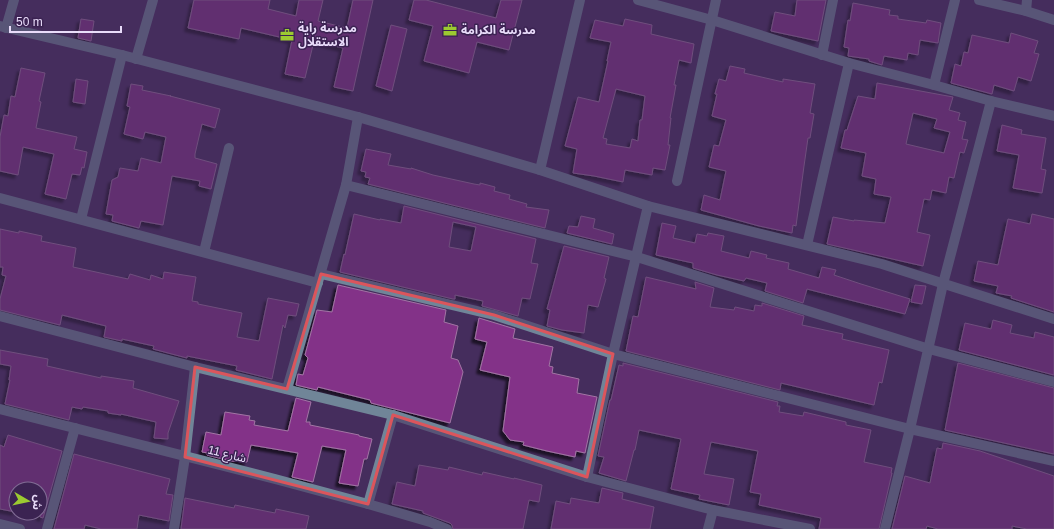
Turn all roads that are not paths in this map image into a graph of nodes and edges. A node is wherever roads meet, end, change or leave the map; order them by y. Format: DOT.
graph roads {
  1 [pos="14,0"];
  2 [pos="153,0"];
  3 [pos="580,0"];
  4 [pos="638,0"];
  5 [pos="716,0"];
  6 [pos="833,0"];
  7 [pos="955,0"];
  8 [pos="979,0"];
  9 [pos="1027,0"];
  10 [pos="1026,11"];
  11 [pos="712,20"];
  12 [pos="1054,20"];
  13 [pos="3,27"];
  14 [pos="122,55"];
  15 [pos="822,55"];
  16 [pos="136,59"];
  17 [pos="848,63"];
  18 [pos="934,85"];
  19 [pos="991,101"];
  20 [pos="1054,116"];
  21 [pos="358,117"];
  22 [pos="229,148"];
  23 [pos="540,170"];
  24 [pos="677,181"];
  25 [pos="346,185"];
  26 [pos="0,198"];
  27 [pos="648,206"];
  28 [pos="81,219"];
  29 [pos="807,245"];
  30 [pos="204,252"];
  31 [pos="637,256"];
  32 [pos="320,278"];
  33 [pos="943,284"];
  34 [pos="0,316"];
  35 [pos="1054,319"];
  36 [pos="929,349"];
  37 [pos="613,354"];
  38 [pos="195,367"];
  39 [pos="1054,382"];
  40 [pos="287,389"];
  41 [pos="0,409"];
  42 [pos="393,415"];
  43 [pos="75,428"];
  44 [pos="910,429"];
  45 [pos="185,456"];
  46 [pos="1054,460"];
  47 [pos="587,478"];
  48 [pos="368,504"];
  49 [pos="713,510"];
  50 [pos="0,524"];
  51 [pos="20,529"];
  52 [pos="47,529"];
  53 [pos="174,529"];
  54 [pos="447,529"];
  55 [pos="708,529"];
  56 [pos="810,529"];
  57 [pos="885,529"];
  1 -- 13 [label="street"];
  2 -- 16 [label="street"];
  3 -- 23 [label="street"];
  4 -- 11 [label="street"];
  5 -- 11 [label="street"];
  6 -- 15 [label="street"];
  7 -- 18 [label="street"];
  8 -- 10 [label="street"];
  9 -- 10 [label="street"];
  10 -- 12 [label="street"];
  11 -- 15 [label="street"];
  11 -- 24 [label="street"];
  13 -- 14 [label="street"];
  14 -- 16 [label="street"];
  14 -- 28 [label="street"];
  15 -- 17 [label="street"];
  16 -- 21 [label="street"];
  17 -- 18 [label="street"];
  17 -- 29 [label="street"];
  18 -- 19 [label="street"];
  19 -- 20 [label="street"];
  19 -- 33 [label="street"];
  21 -- 23 [label="street"];
  21 -- 25 [label="street"];
  22 -- 30 [label="street"];
  23 -- 27 [label="street"];
  25 -- 31 [label="street"];
  25 -- 32 [label="street"];
  26 -- 28 [label="street"];
  27 -- 29 [label="street"];
  27 -- 31 [label="street"];
  28 -- 30 [label="street"];
  29 -- 33 [label="street"];
  30 -- 32 [label="street"];
  31 -- 36 [label="street"];
  31 -- 37 [label="street"];
  32 -- 37 [label="street"];
  32 -- 40 [label="street"];
  33 -- 35 [label="street"];
  33 -- 36 [label="street"];
  34 -- 38 [label="street"];
  36 -- 39 [label="street"];
  36 -- 44 [label="street"];
  37 -- 44 [label="street"];
  37 -- 47 [label="street"];
  38 -- 40 [label="street"];
  38 -- 45 [label="street"];
  40 -- 42 [label="street"];
  41 -- 43 [label="street, شارع 11"];
  42 -- 47 [label="street"];
  42 -- 48 [label="street"];
  43 -- 45 [label="street, شارع 11"];
  43 -- 52 [label="street"];
  44 -- 46 [label="street"];
  44 -- 57 [label="street"];
  45 -- 48 [label="street, شارع 11"];
  45 -- 53 [label="street"];
  47 -- 49 [label="street"];
  48 -- 54 [label="street, شارع 11"];
  49 -- 55 [label="street"];
  49 -- 56 [label="street"];
  50 -- 51 [label="street"];
}
